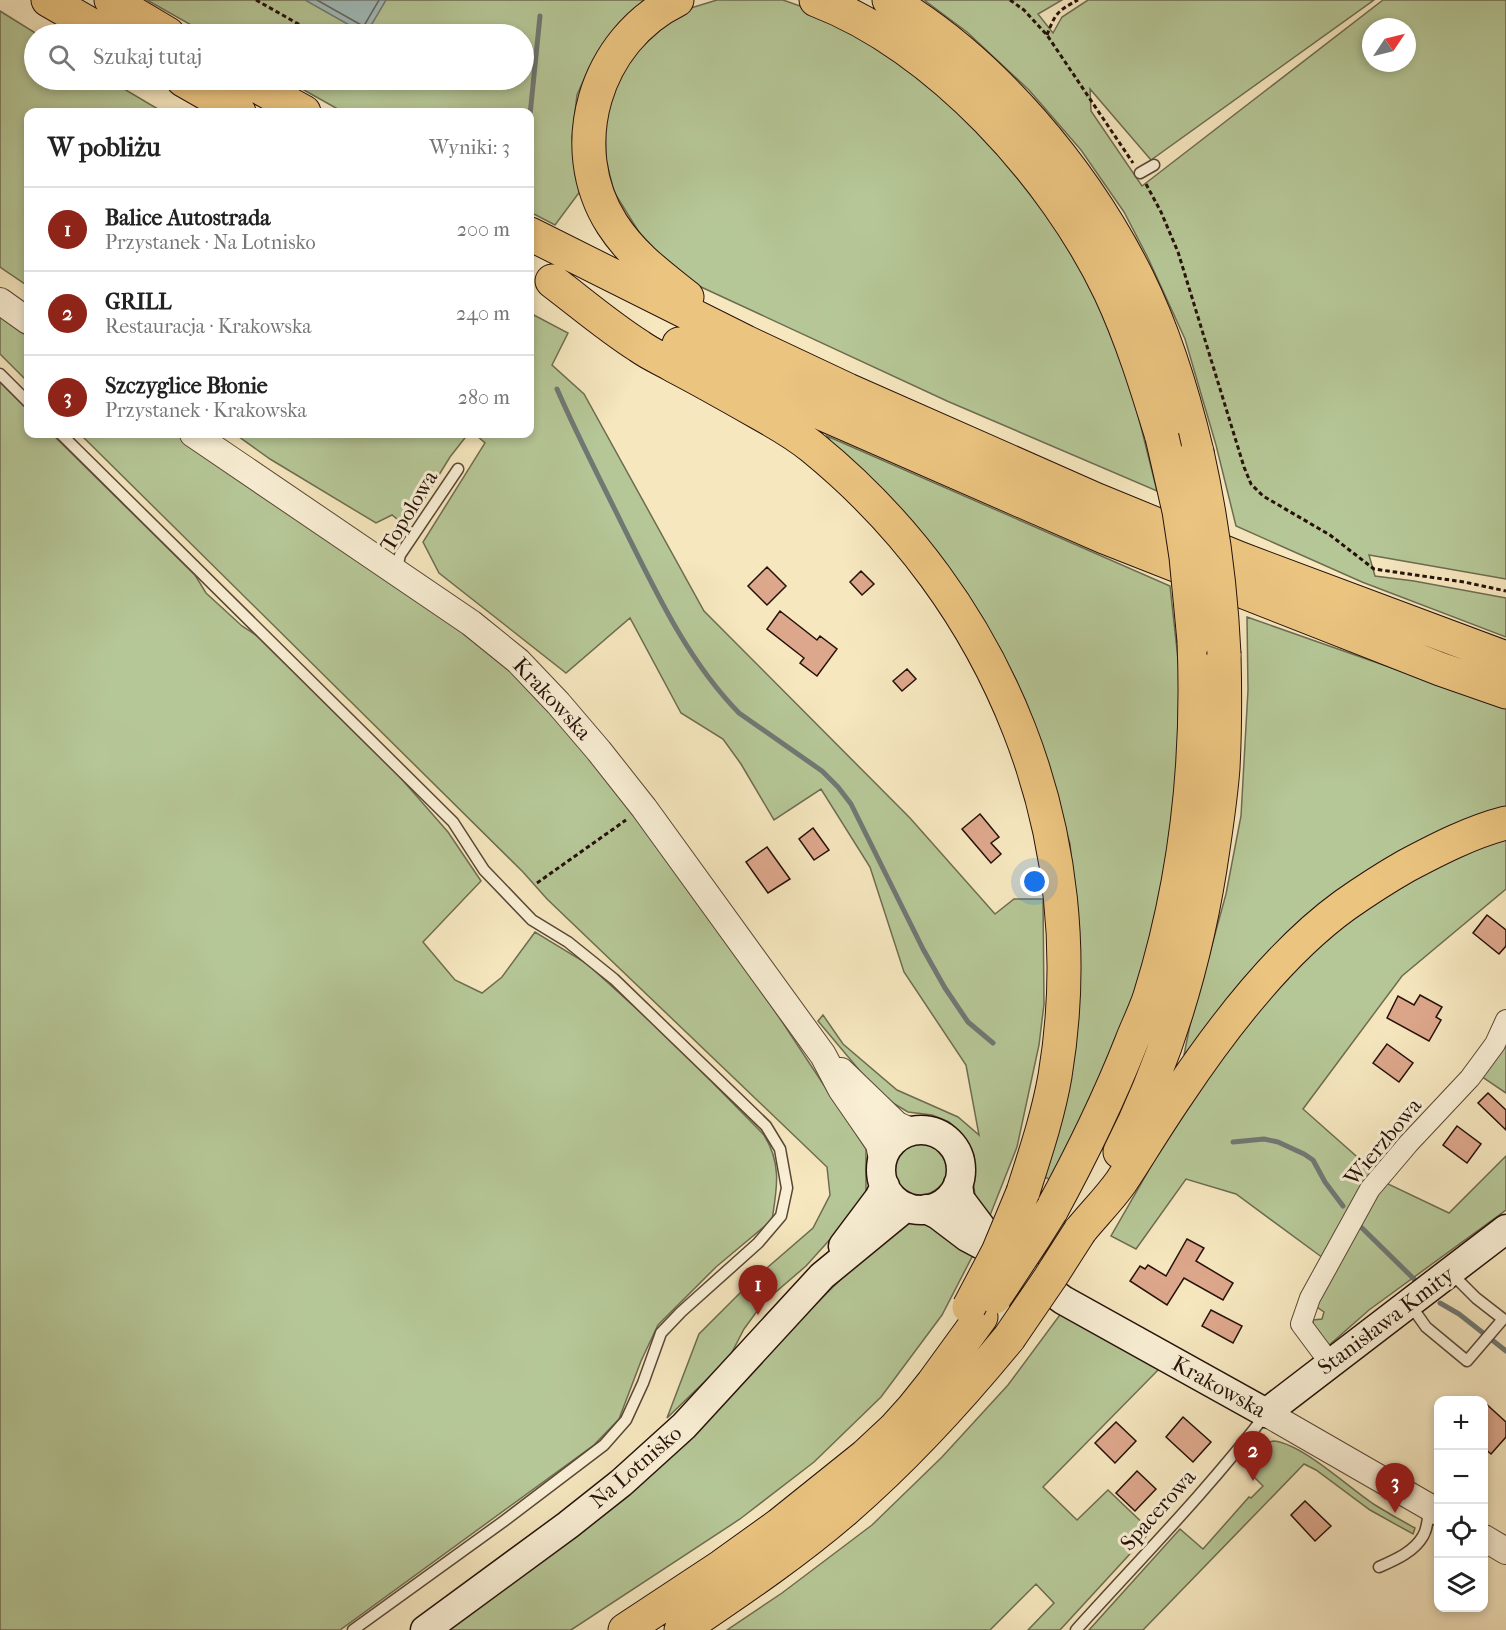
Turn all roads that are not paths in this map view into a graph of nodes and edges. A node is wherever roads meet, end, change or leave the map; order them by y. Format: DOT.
graph roads {
  1 [pos="48,0"];
  2 [pos="111,0"];
  3 [pos="677,0"];
  4 [pos="816,0"];
  5 [pos="889,0"];
  6 [pos="90,24"];
  7 [pos="151,24"];
  8 [pos="200,90"];
  9 [pos="264,90"];
  10 [pos="231,108"];
  11 [pos="297,108"];
  12 [pos="1154,165"];
  13 [pos="1140,173"];
  14 [pos="534,236"];
  15 [pos="541,275"];
  16 [pos="0,301"];
  17 [pos="24,318"];
  18 [pos="746,342"];
  19 [pos="0,374"];
  20 [pos="24,398"];
  21 [pos="65,438"];
  22 [pos="199,438"];
  23 [pos="458,469"];
  24 [pos="396,573"];
  25 [pos="1506,658"];
  26 [pos="1506,692"];
  27 [pos="1506,823"];
  28 [pos="1506,1020"];
  29 [pos="824,1055"];
  30 [pos="911,1131"];
  31 [pos="884,1173"];
  32 [pos="958,1184"];
  33 [pos="916,1208"];
  34 [pos="1506,1229"];
  35 [pos="1080,1231"];
  36 [pos="1003,1256"];
  37 [pos="1450,1272"];
  38 [pos="822,1276"];
  39 [pos="1409,1303"];
  40 [pos="975,1312"];
  41 [pos="1330,1363"];
  42 [pos="1266,1413"];
  43 [pos="1434,1510"];
  44 [pos="1488,1540"];
  45 [pos="1506,1551"];
  46 [pos="1379,1567"];
  47 [pos="353,1630"];
  48 [pos="425,1630"];
  49 [pos="626,1630"];
  50 [pos="681,1630"];
  51 [pos="1076,1630"];
  1 -- 6 [label="highway"];
  2 -- 7 [label="highway"];
  3 -- 18 [label="highway"];
  4 -- 40 [label="highway, bridge"];
  5 -- 35 [label="highway, bridge"];
  8 -- 10 [label="highway"];
  9 -- 11 [label="highway"];
  12 -- 13 [label="lane"];
  14 -- 18 [label="highway"];
  15 -- 26 [label="highway"];
  15 -- 40 [label="highway, bridge"];
  16 -- 17 [label="street"];
  18 -- 25 [label="highway"];
  19 -- 20 [label="lane"];
  21 -- 47 [label="lane"];
  22 -- 24 [label="street, Krakowska"];
  23 -- 24 [label="lane, Topolowa"];
  24 -- 29 [label="street, Krakowska"];
  27 -- 35 [label="highway"];
  28 -- 41 [label="street, Wierzbowa"];
  29 -- 30 [label="street, Krakowska"];
  29 -- 31 [label="street, Krakowska"];
  30 -- 31 [label="main road"];
  30 -- 32 [label="main road"];
  31 -- 33 [label="main road"];
  31 -- 38 [label="main road, Na Lotnisko"];
  32 -- 33 [label="main road"];
  32 -- 36 [label="main road, Krakowska"];
  33 -- 36 [label="main road, Krakowska"];
  33 -- 38 [label="main road, Na Lotnisko"];
  34 -- 37 [label="main road, Stanisława Kmity"];
  35 -- 50 [label="highway, bridge"];
  36 -- 42 [label="main road, Krakowska"];
  37 -- 39 [label="main road, Stanisława Kmity"];
  37 -- 39 [label="lane"];
  38 -- 48 [label="main road, Na Lotnisko"];
  39 -- 41 [label="main road, Stanisława Kmity"];
  40 -- 49 [label="highway"];
  41 -- 42 [label="main road, Stanisława Kmity"];
  42 -- 43 [label="street, Krakowska"];
  42 -- 51 [label="lane, Spacerowa"];
  43 -- 46 [label="lane"];
  44 -- 45 [label="street"];
}
